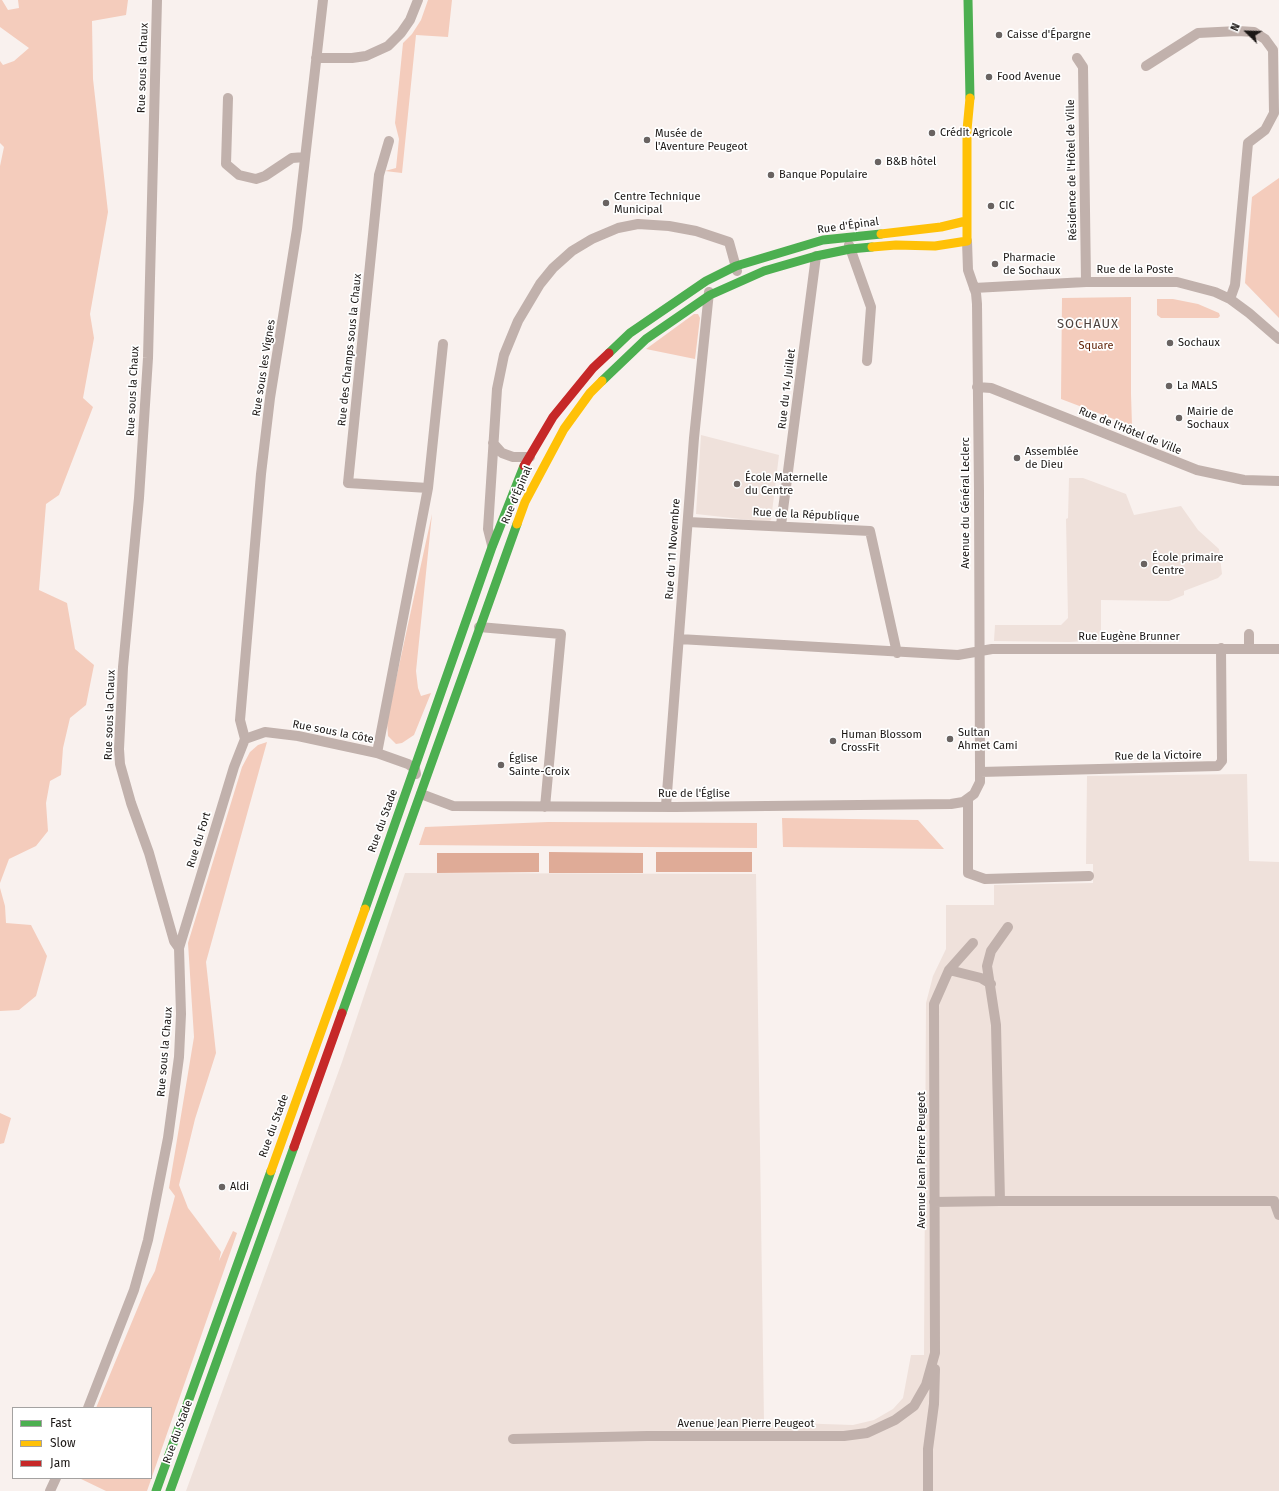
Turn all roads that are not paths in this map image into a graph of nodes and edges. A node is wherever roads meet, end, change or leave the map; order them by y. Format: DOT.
graph roads {
  1 [pos="157,0"];
  2 [pos="323,0"];
  3 [pos="418,0"];
  4 [pos="968,0"];
  5 [pos="1276,49"];
  6 [pos="316,58"];
  7 [pos="1077,58"];
  8 [pos="1146,66"];
  9 [pos="228,98"];
  10 [pos="960,102"];
  11 [pos="967,130"];
  12 [pos="389,142"];
  13 [pos="305,157"];
  14 [pos="966,221"];
  15 [pos="847,237"];
  16 [pos="967,241"];
  17 [pos="850,249"];
  18 [pos="816,256"];
  19 [pos="736,266"];
  20 [pos="706,281"];
  21 [pos="740,281"];
  22 [pos="1086,282"];
  23 [pos="974,288"];
  24 [pos="710,295"];
  25 [pos="1230,299"];
  26 [pos="1279,339"];
  27 [pos="443,344"];
  28 [pos="868,361"];
  29 [pos="977,387"];
  30 [pos="493,442"];
  31 [pos="530,456"];
  32 [pos="1279,481"];
  33 [pos="428,488"];
  34 [pos="688,522"];
  35 [pos="781,525"];
  36 [pos="492,547"];
  37 [pos="479,627"];
  38 [pos="1249,634"];
  39 [pos="679,639"];
  40 [pos="1221,648"];
  41 [pos="1249,649"];
  42 [pos="1279,649"];
  43 [pos="979,652"];
  44 [pos="897,653"];
  45 [pos="245,739"];
  46 [pos="377,753"];
  47 [pos="415,769"];
  48 [pos="980,772"];
  49 [pos="421,794"];
  50 [pos="968,799"];
  51 [pos="401,806"];
  52 [pos="666,806"];
  53 [pos="546,807"];
  54 [pos="1089,876"];
  55 [pos="1008,927"];
  56 [pos="973,943"];
  57 [pos="179,948"];
  58 [pos="949,970"];
  59 [pos="991,984"];
  60 [pos="1000,1201"];
  61 [pos="934,1202"];
  62 [pos="1279,1215"];
  63 [pos="935,1353"];
  64 [pos="88,1407"];
  65 [pos="513,1439"];
  66 [pos="56,1479"];
  67 [pos="50,1491"];
  68 [pos="156,1491"];
  69 [pos="170,1491"];
  70 [pos="928,1491"];
  1 -- 57 [label="street, Rue sous la Chaux"];
  2 -- 6 [label="street, Rue sous les Vignes"];
  3 -- 6 [label="street"];
  4 -- 11 [label="main road, Avenue du Général Leclerc"];
  5 -- 8 [label="street"];
  5 -- 25 [label="street"];
  6 -- 13 [label="street, Rue sous les Vignes"];
  7 -- 22 [label="street, Résidence de l'Hôtel de Ville"];
  9 -- 13 [label="street"];
  10 -- 11 [label="main road, Avenue du Général Leclerc"];
  11 -- 14 [label="main road, Avenue du Général Leclerc"];
  12 -- 33 [label="street, Rue des Champs sous la Chaux"];
  13 -- 45 [label="street, Rue sous les Vignes"];
  14 -- 15 [label="main road, Rue d'Épinal"];
  14 -- 16 [label="main road, Avenue du Général Leclerc"];
  15 -- 17 [label="street"];
  15 -- 19 [label="main road, Rue d'Épinal"];
  16 -- 17 [label="main road, Rue d'Épinal"];
  16 -- 23 [label="street, Avenue du Général Leclerc"];
  17 -- 18 [label="main road, Rue d'Épinal"];
  17 -- 28 [label="street"];
  18 -- 21 [label="main road, Rue d'Épinal"];
  18 -- 35 [label="street, Rue du 14 Juillet"];
  19 -- 20 [label="main road, Rue d'Épinal"];
  19 -- 21 [label="street"];
  19 -- 30 [label="street"];
  20 -- 24 [label="street"];
  20 -- 31 [label="main road, Rue d'Épinal"];
  21 -- 24 [label="main road, Rue d'Épinal"];
  22 -- 23 [label="street, Rue de la Poste"];
  22 -- 25 [label="street, Rue de la Poste"];
  23 -- 29 [label="street, Avenue du Général Leclerc"];
  24 -- 34 [label="street, Rue du 11 Novembre"];
  24 -- 37 [label="main road, Rue d'Épinal"];
  25 -- 26 [label="street, Rue de la Poste"];
  27 -- 33 [label="street"];
  29 -- 32 [label="street, Rue de l'Hôtel de Ville"];
  29 -- 43 [label="street, Avenue du Général Leclerc"];
  30 -- 31 [label="street"];
  30 -- 36 [label="street"];
  31 -- 36 [label="main road, Rue d'Épinal"];
  33 -- 46 [label="street"];
  34 -- 35 [label="street, Rue de la République"];
  34 -- 39 [label="street, Rue du 11 Novembre"];
  35 -- 44 [label="street, Rue de la République"];
  36 -- 47 [label="main road, Rue d'Épinal"];
  37 -- 49 [label="main road, Rue d'Épinal"];
  37 -- 53 [label="street"];
  38 -- 41 [label="street"];
  39 -- 44 [label="street"];
  39 -- 52 [label="street, Rue du 11 Novembre"];
  40 -- 41 [label="street, Rue Eugène Brunner"];
  40 -- 43 [label="street, Rue Eugène Brunner"];
  40 -- 48 [label="street, Rue de la Victoire"];
  41 -- 42 [label="street, Rue Eugène Brunner"];
  43 -- 44 [label="street"];
  43 -- 48 [label="street, Avenue du Général Leclerc"];
  45 -- 46 [label="street, Rue sous la Côte"];
  45 -- 57 [label="street, Rue du Fort"];
  46 -- 47 [label="street, Rue sous la Côte"];
  47 -- 49 [label="street"];
  47 -- 51 [label="main road, Rue du Stade"];
  48 -- 50 [label="street, Avenue du Général Leclerc"];
  49 -- 51 [label="street"];
  49 -- 53 [label="street, Rue de l'Église"];
  49 -- 69 [label="main road, Rue du Stade"];
  50 -- 52 [label="street, Rue de l'Église"];
  50 -- 54 [label="street"];
  51 -- 68 [label="main road, Rue du Stade"];
  52 -- 53 [label="street, Rue de l'Église"];
  55 -- 59 [label="street"];
  56 -- 58 [label="street, Avenue Jean Pierre Peugeot"];
  57 -- 64 [label="street, Rue sous la Chaux"];
  58 -- 59 [label="street"];
  58 -- 61 [label="street, Avenue Jean Pierre Peugeot"];
  59 -- 60 [label="street"];
  60 -- 61 [label="street"];
  60 -- 62 [label="street"];
  61 -- 63 [label="street, Avenue Jean Pierre Peugeot"];
  63 -- 65 [label="street, Avenue Jean Pierre Peugeot"];
  63 -- 70 [label="street, Avenue Jean Pierre Peugeot"];
  66 -- 67 [label="street"];
}
